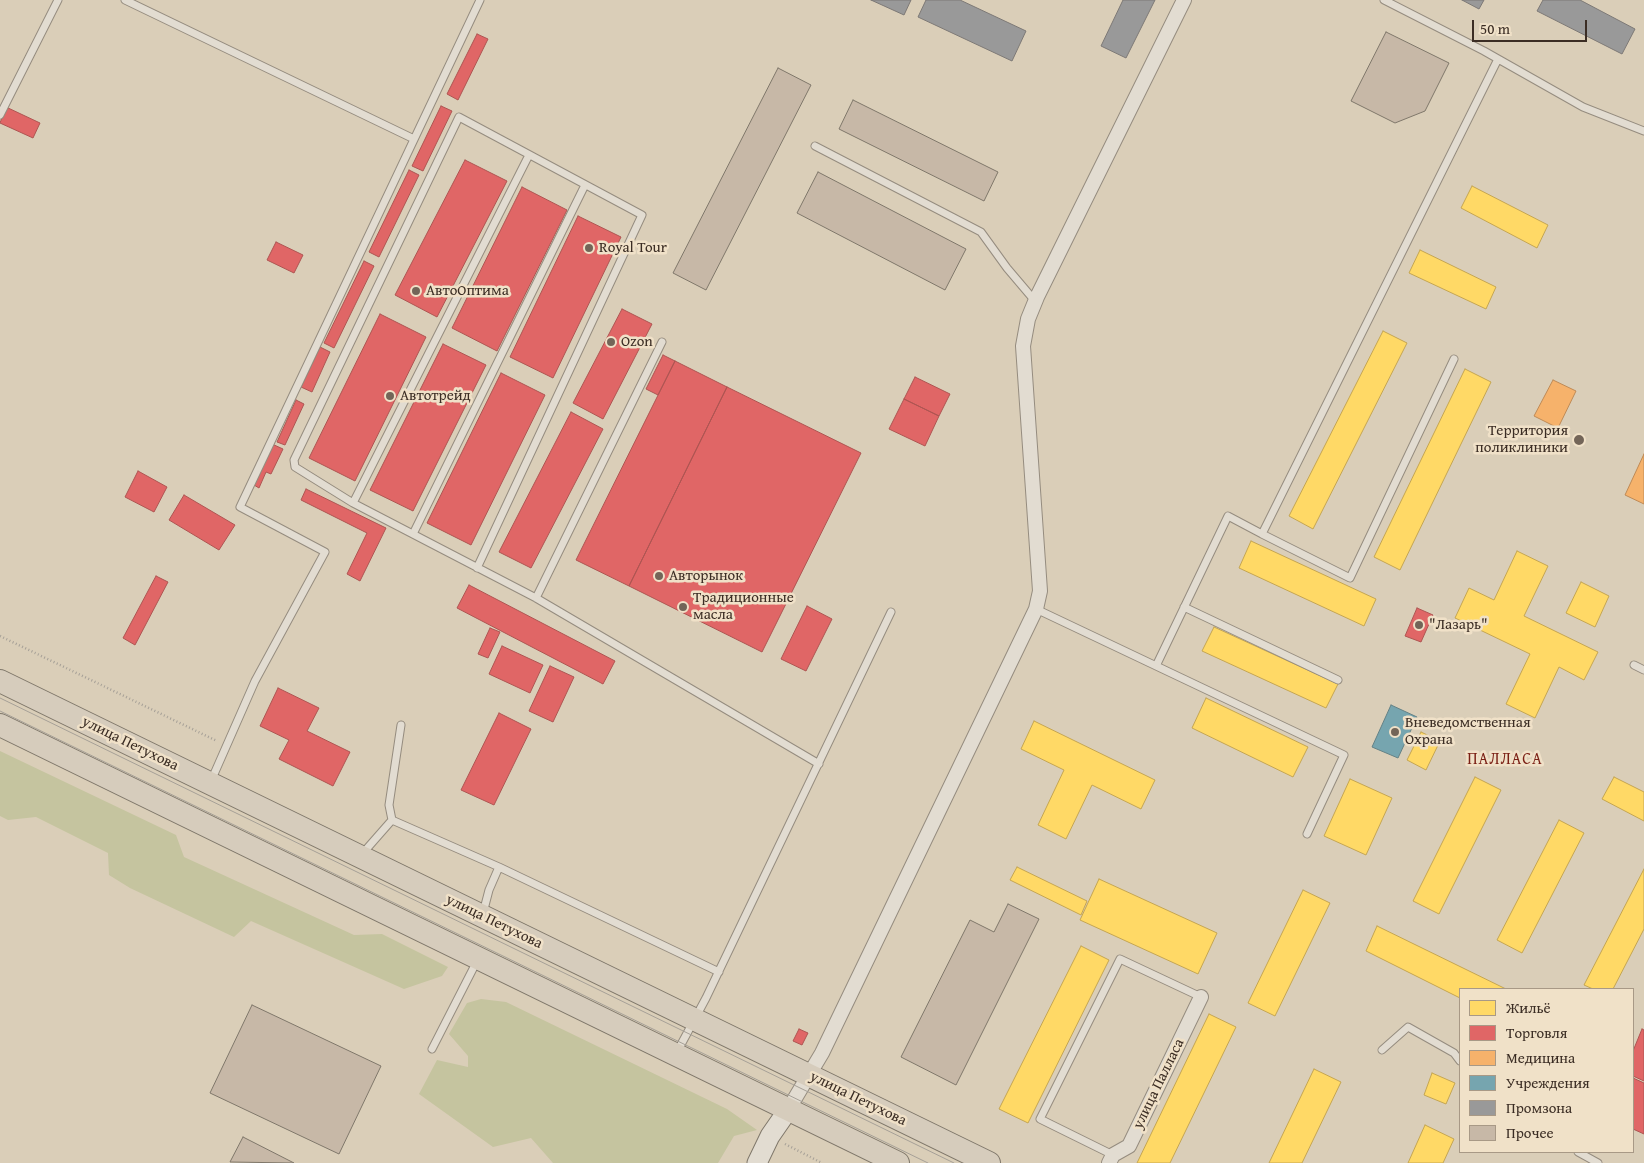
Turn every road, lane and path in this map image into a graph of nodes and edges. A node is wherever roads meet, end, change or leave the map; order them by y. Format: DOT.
graph roads {
  1 [pos="58,0"];
  2 [pos="125,0"];
  3 [pos="480,0"];
  4 [pos="1184,0"];
  5 [pos="1384,0"];
  6 [pos="1498,59"];
  7 [pos="0,115"];
  8 [pos="1644,131"];
  9 [pos="414,139"];
  10 [pos="815,146"];
  11 [pos="529,154"];
  12 [pos="585,185"];
  13 [pos="1035,301"];
  14 [pos="662,342"];
  15 [pos="1454,359"];
  16 [pos="353,503"];
  17 [pos="413,534"];
  18 [pos="1262,534"];
  19 [pos="477,568"];
  20 [pos="536,598"];
  21 [pos="1184,608"];
  22 [pos="1036,609"];
  23 [pos="892,612"];
  24 [pos="0,636"];
  25 [pos="1634,665"];
  26 [pos="1156,666"];
  27 [pos="1644,670"];
  28 [pos="1338,680"];
  29 [pos="0,681"];
  30 [pos="0,725"];
  31 [pos="401,725"];
  32 [pos="226,746"];
  33 [pos="819,764"];
  34 [pos="210,783"];
  35 [pos="392,820"];
  36 [pos="1307,834"];
  37 [pos="360,856"];
  38 [pos="498,867"];
  39 [pos="483,916"];
  40 [pos="479,958"];
  41 [pos="719,972"];
  42 [pos="1201,997"];
  43 [pos="693,1019"];
  44 [pos="432,1049"];
  45 [pos="1382,1050"];
  46 [pos="676,1055"];
  47 [pos="1459,1059"];
  48 [pos="808,1075"];
  49 [pos="788,1110"];
  50 [pos="770,1136"];
  51 [pos="1580,1153"];
  52 [pos="1111,1159"];
  53 [pos="757,1163"];
  54 [pos="822,1163"];
  55 [pos="898,1163"];
  56 [pos="989,1163"];
  57 [pos="1598,1163"];
  1 -- 7 [label="lane"];
  2 -- 9 [label="lane"];
  3 -- 9 [label="lane"];
  4 -- 13 [label="street"];
  5 -- 6 [label="lane"];
  6 -- 8 [label="lane"];
  6 -- 18 [label="lane"];
  9 -- 32 [label="lane"];
  10 -- 13 [label="lane"];
  11 -- 12 [label="lane"];
  11 -- 16 [label="lane"];
  11 -- 16 [label="lane"];
  12 -- 17 [label="lane"];
  12 -- 19 [label="lane"];
  13 -- 22 [label="street"];
  14 -- 20 [label="lane"];
  15 -- 18 [label="lane"];
  16 -- 17 [label="lane"];
  17 -- 19 [label="lane"];
  18 -- 21 [label="lane"];
  19 -- 20 [label="lane"];
  20 -- 33 [label="lane"];
  21 -- 26 [label="lane"];
  21 -- 28 [label="lane"];
  22 -- 26 [label="lane"];
  22 -- 48 [label="street"];
  23 -- 33 [label="lane"];
  24 -- 32 [label="path"];
  25 -- 27 [label="lane"];
  26 -- 36 [label="lane"];
  29 -- 34 [label="highway, улица Петухова"];
  30 -- 40 [label="highway"];
  31 -- 35 [label="lane"];
  32 -- 34 [label="lane"];
  33 -- 41 [label="lane"];
  34 -- 37 [label="highway, улица Петухова"];
  35 -- 37 [label="lane"];
  35 -- 38 [label="lane"];
  37 -- 39 [label="highway, улица Петухова"];
  38 -- 39 [label="lane"];
  38 -- 41 [label="lane"];
  39 -- 43 [label="highway, улица Петухова"];
  40 -- 44 [label="lane"];
  40 -- 46 [label="highway"];
  41 -- 43 [label="lane"];
  42 -- 52 [label="street, улица Палласа"];
  42 -- 52 [label="lane"];
  43 -- 46 [label="lane"];
  43 -- 48 [label="highway, улица Петухова"];
  45 -- 47 [label="lane"];
  46 -- 49 [label="highway"];
  48 -- 49 [label="street"];
  48 -- 56 [label="highway, улица Петухова"];
  49 -- 50 [label="main road"];
  49 -- 55 [label="highway"];
  50 -- 53 [label="main road"];
  50 -- 54 [label="path"];
  51 -- 57 [label="lane"];
}
